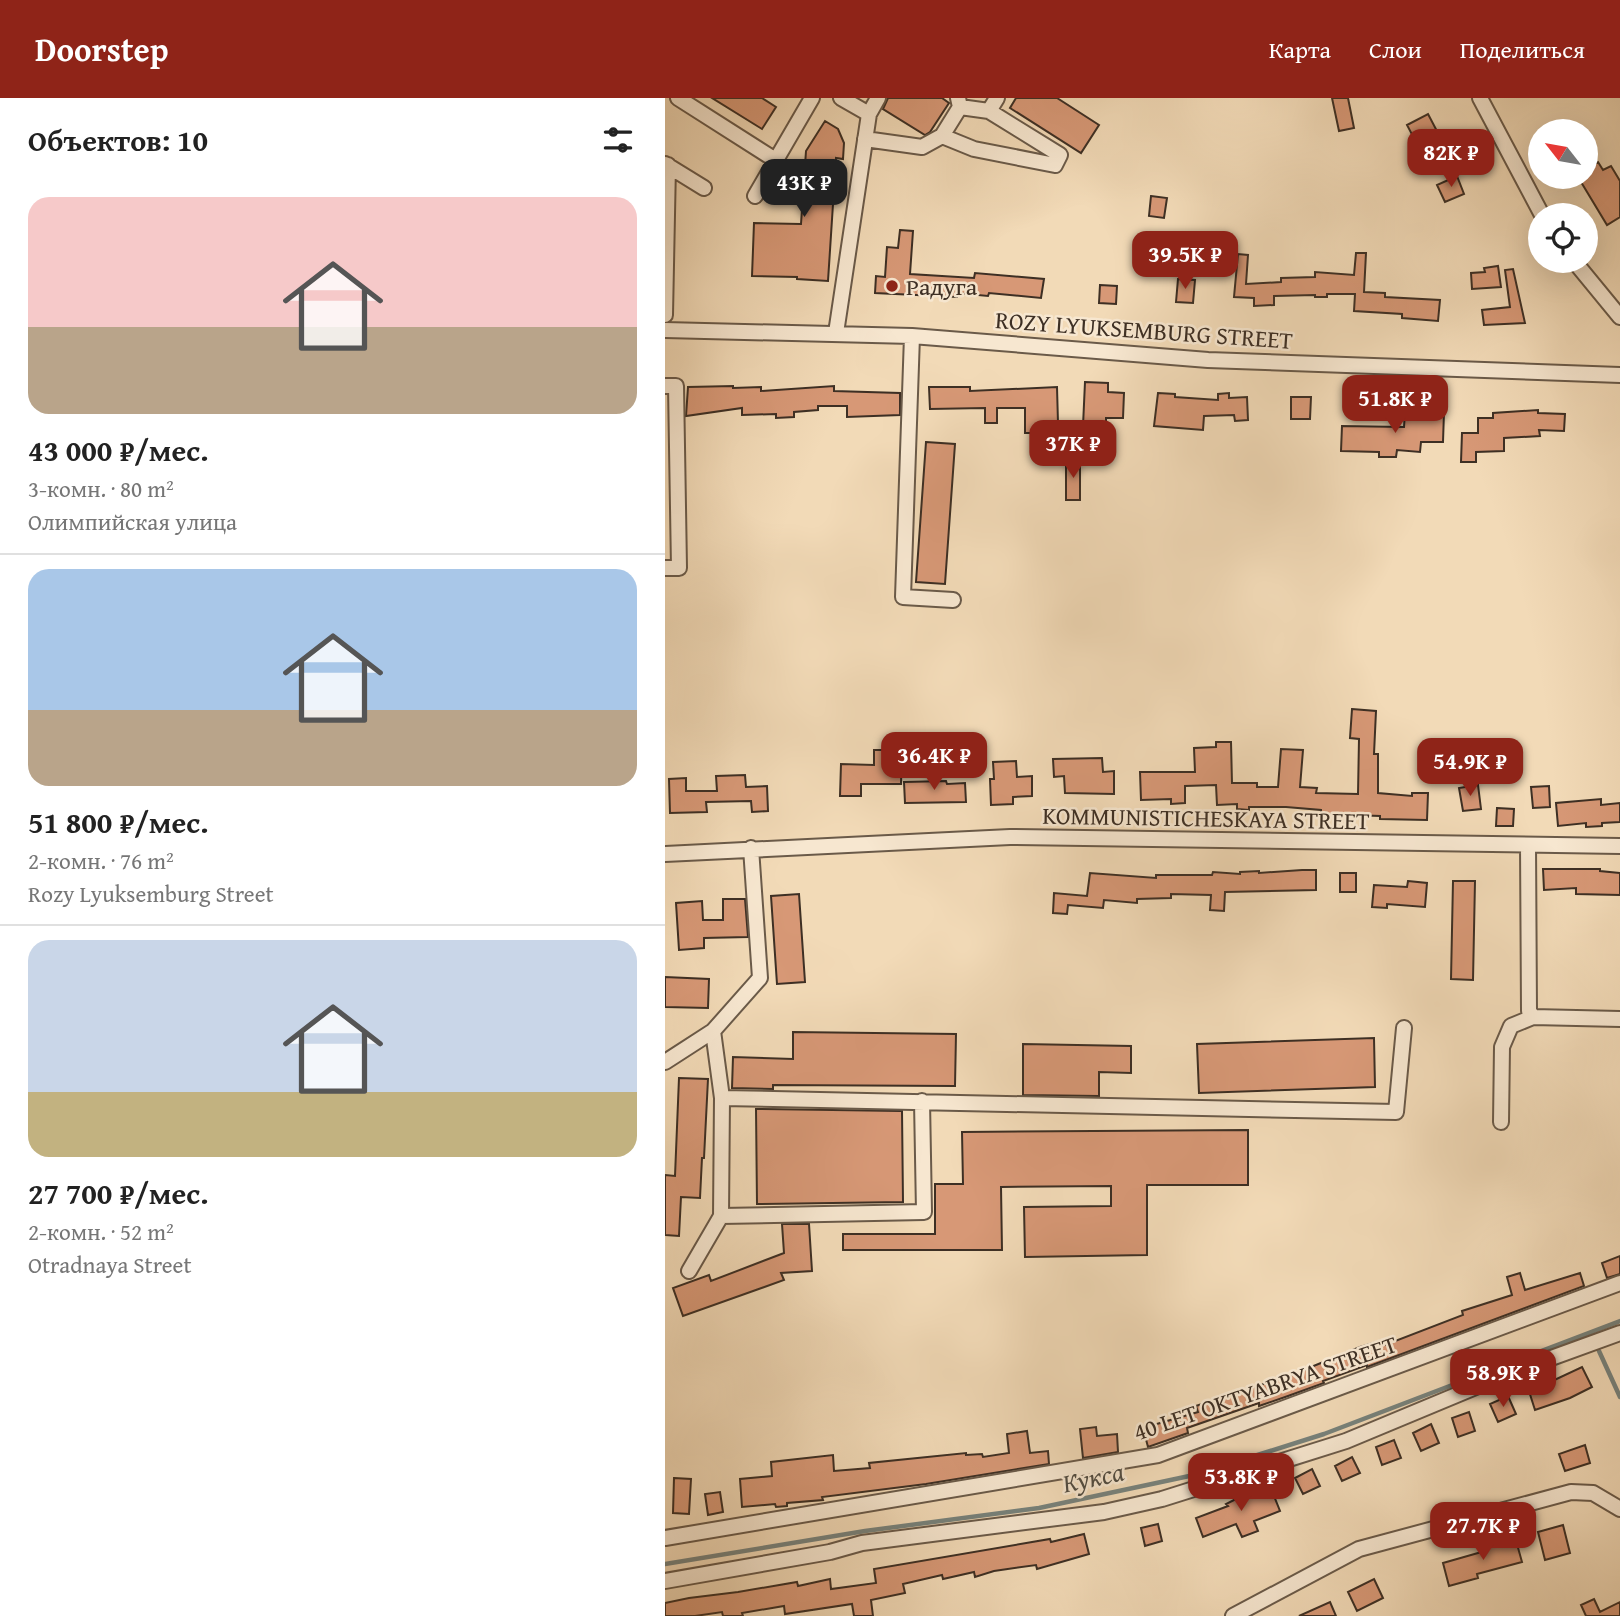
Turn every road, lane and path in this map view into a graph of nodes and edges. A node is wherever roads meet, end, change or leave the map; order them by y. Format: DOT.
graph roads {
  1 [pos="678,98"];
  2 [pos="812,98"];
  3 [pos="841,98"];
  4 [pos="878,98"];
  5 [pos="997,98"];
  6 [pos="1480,98"];
  7 [pos="959,102"];
  8 [pos="989,111"];
  9 [pos="869,114"];
  10 [pos="942,135"];
  11 [pos="865,139"];
  12 [pos="777,161"];
  13 [pos="666,164"];
  14 [pos="704,188"];
  15 [pos="755,196"];
  16 [pos="1536,203"];
  17 [pos="1584,273"];
  18 [pos="665,315"];
  19 [pos="1620,317"];
  20 [pos="665,330"];
  21 [pos="836,334"];
  22 [pos="912,336"];
  23 [pos="1620,375"];
  24 [pos="665,386"];
  25 [pos="665,568"];
  26 [pos="953,600"];
  27 [pos="1528,845"];
  28 [pos="1620,846"];
  29 [pos="751,848"];
  30 [pos="665,854"];
  31 [pos="1532,1017"];
  32 [pos="1620,1019"];
  33 [pos="1404,1028"];
  34 [pos="713,1031"];
  35 [pos="665,1062"];
  36 [pos="722,1098"];
  37 [pos="922,1101"];
  38 [pos="1501,1122"];
  39 [pos="721,1216"];
  40 [pos="689,1271"];
  41 [pos="1620,1283"];
  42 [pos="1620,1333"];
  43 [pos="1620,1509"];
  44 [pos="665,1538"];
  45 [pos="665,1581"];
  46 [pos="1233,1616"];
  1 -- 12 [label="street"];
  2 -- 12 [label="street"];
  3 -- 9 [label="street"];
  4 -- 9 [label="street"];
  5 -- 8 [label="street"];
  6 -- 16 [label="street"];
  7 -- 8 [label="street"];
  7 -- 10 [label="street"];
  8 -- 10 [label="street"];
  9 -- 11 [label="street"];
  10 -- 11 [label="street"];
  11 -- 21 [label="street"];
  12 -- 15 [label="street"];
  13 -- 14 [label="street"];
  13 -- 18 [label="street"];
  17 -- 19 [label="street"];
  20 -- 21 [label="street, ROZY LYUKSEMBURG STREET"];
  21 -- 22 [label="street, ROZY LYUKSEMBURG STREET"];
  22 -- 23 [label="street, ROZY LYUKSEMBURG STREET"];
  22 -- 26 [label="street"];
  24 -- 25 [label="street"];
  27 -- 28 [label="street, KOMMUNISTICHESKAYA STREET"];
  27 -- 29 [label="street, KOMMUNISTICHESKAYA STREET"];
  27 -- 31 [label="street"];
  29 -- 30 [label="street, KOMMUNISTICHESKAYA STREET"];
  29 -- 34 [label="street"];
  31 -- 32 [label="street"];
  31 -- 38 [label="street"];
  33 -- 37 [label="street"];
  34 -- 35 [label="street"];
  34 -- 36 [label="street"];
  36 -- 37 [label="street"];
  36 -- 39 [label="street"];
  37 -- 39 [label="street"];
  39 -- 40 [label="street"];
  41 -- 44 [label="street, 40 LET OKTYABRYA STREET"];
  42 -- 45 [label="street"];
  43 -- 46 [label="street"];
}
